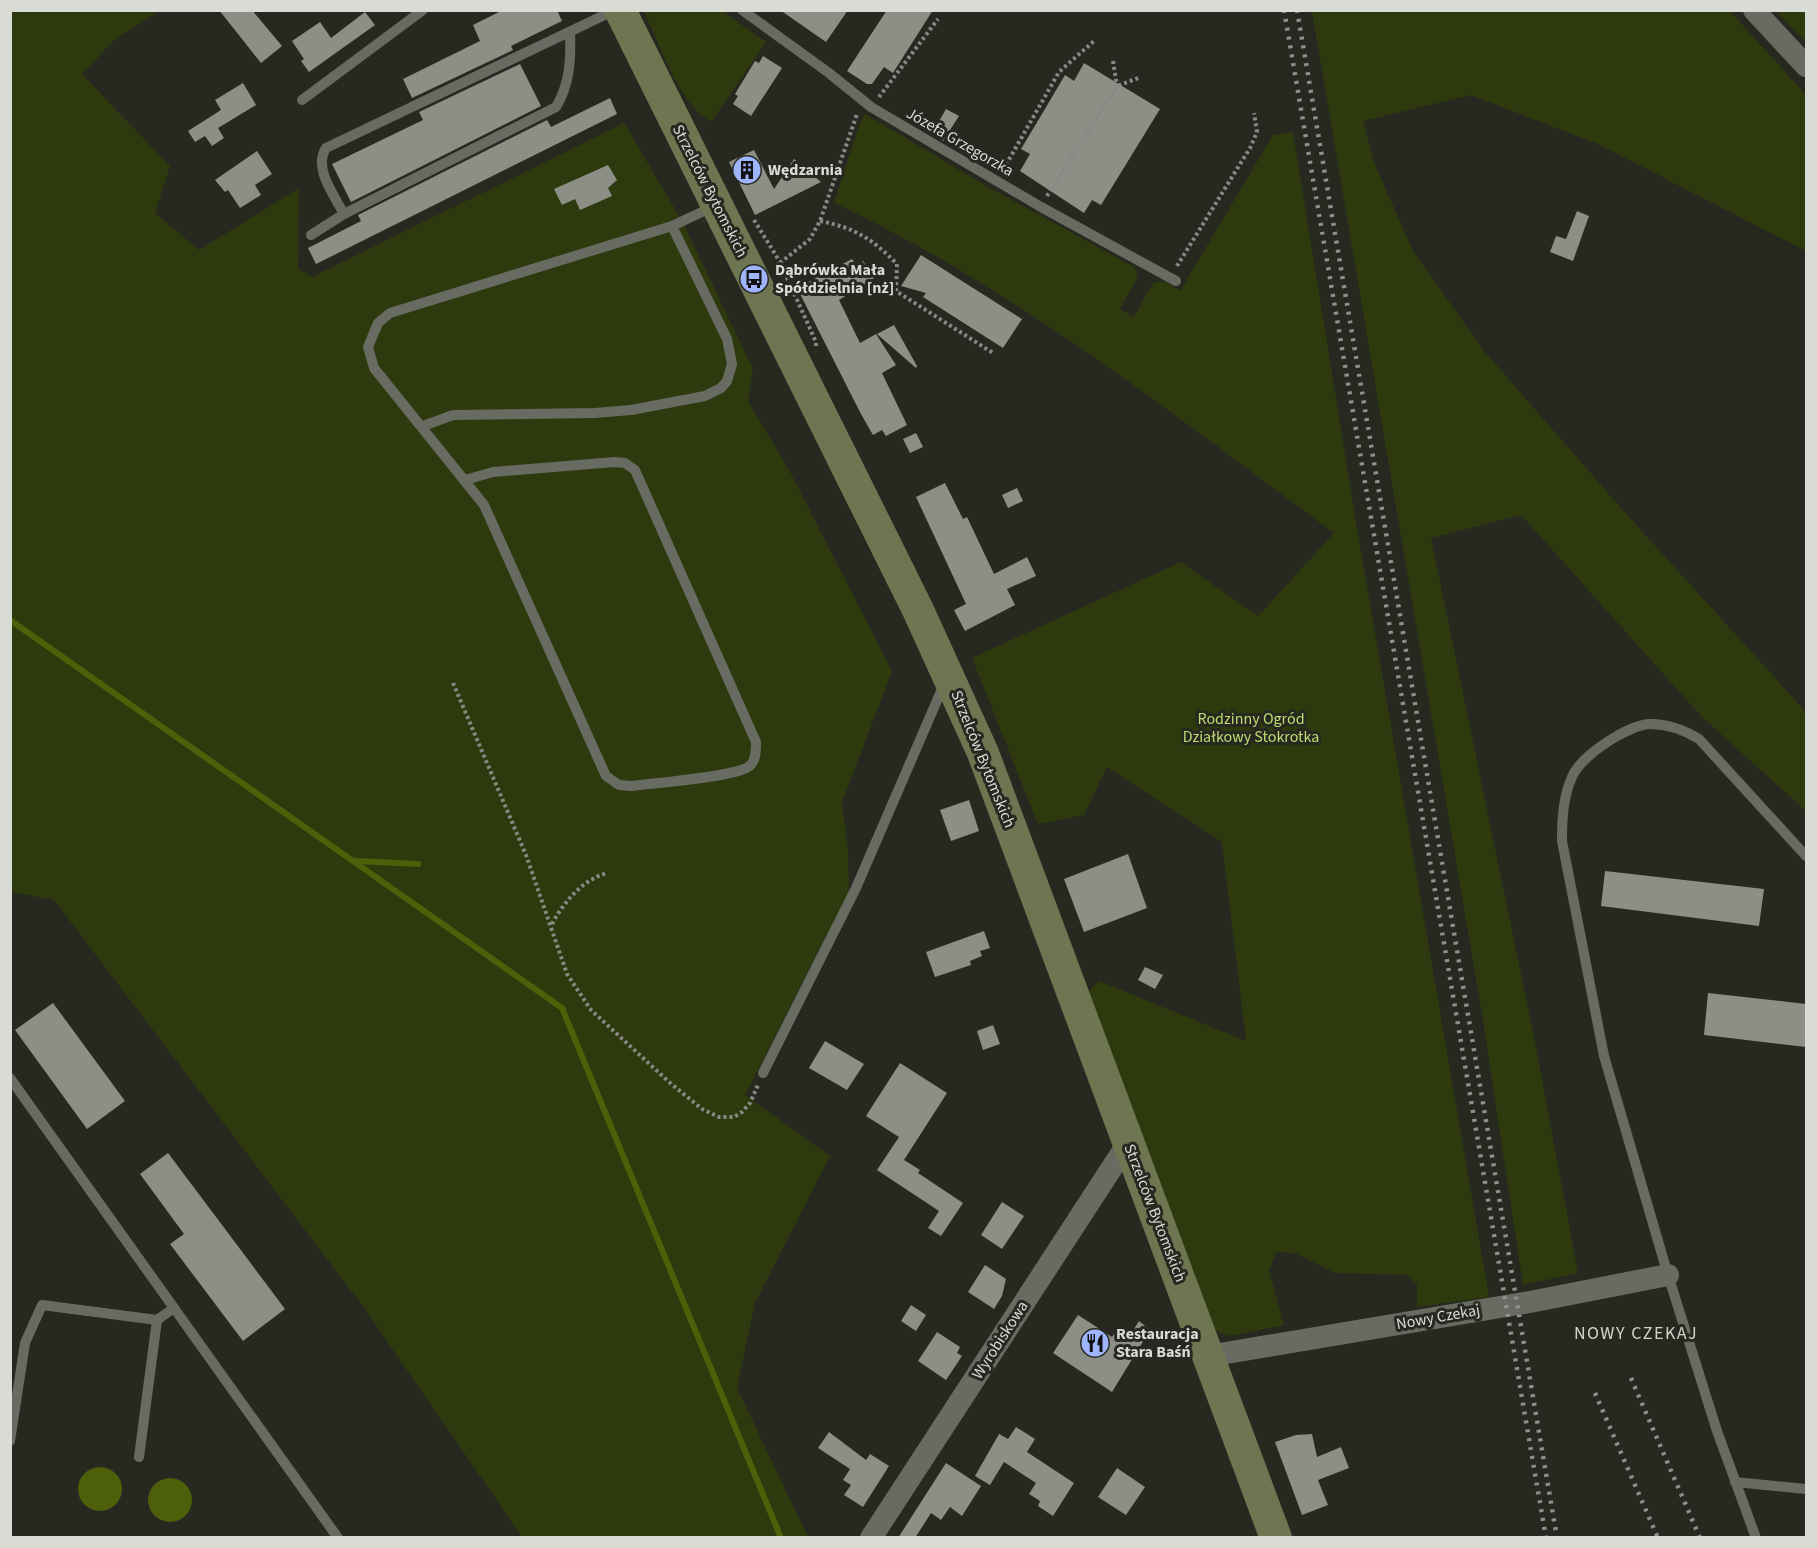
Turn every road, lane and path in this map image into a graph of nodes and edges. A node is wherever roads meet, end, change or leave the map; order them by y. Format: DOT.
graph roads {
  1 [pos="423,10"];
  2 [pos="615,10"];
  3 [pos="620,10"];
  4 [pos="742,10"];
  5 [pos="1754,10"];
  6 [pos="938,19"];
  7 [pos="570,32"];
  8 [pos="1094,41"];
  9 [pos="1113,61"];
  10 [pos="1806,66"];
  11 [pos="1141,77"];
  12 [pos="1117,86"];
  13 [pos="302,100"];
  14 [pos="867,104"];
  15 [pos="1254,112"];
  16 [pos="997,181"];
  17 [pos="714,201"];
  18 [pos="1041,207"];
  19 [pos="344,214"];
  20 [pos="820,221"];
  21 [pos="672,226"];
  22 [pos="311,235"];
  23 [pos="750,272"];
  24 [pos="1173,280"];
  25 [pos="993,353"];
  26 [pos="423,426"];
  27 [pos="465,480"];
  28 [pos="948,674"];
  29 [pos="453,683"];
  30 [pos="1806,856"];
  31 [pos="607,873"];
  32 [pos="552,924"];
  33 [pos="763,1073"];
  34 [pos="10,1078"];
  35 [pos="1128,1143"];
  36 [pos="1668,1275"];
  37 [pos="174,1308"];
  38 [pos="157,1320"];
  39 [pos="1208,1356"];
  40 [pos="10,1441"];
  41 [pos="139,1457"];
  42 [pos="1735,1482"];
  43 [pos="1806,1489"];
  44 [pos="338,1538"];
  45 [pos="871,1538"];
  46 [pos="1276,1538"];
  47 [pos="1756,1538"];
  1 -- 13 [label="lane"];
  2 -- 7 [label="lane"];
  3 -- 17 [label="street, Strzelców Bytomskich"];
  4 -- 14 [label="lane, Józefa Grzegorzka"];
  5 -- 10 [label="street"];
  6 -- 14 [label="path"];
  7 -- 19 [label="lane"];
  7 -- 19 [label="lane"];
  8 -- 16 [label="path"];
  9 -- 12 [label="path"];
  11 -- 12 [label="path"];
  12 -- 18 [label="path"];
  14 -- 16 [label="lane, Józefa Grzegorzka"];
  14 -- 20 [label="path"];
  15 -- 24 [label="path"];
  16 -- 18 [label="lane, Józefa Grzegorzka"];
  17 -- 21 [label="lane"];
  17 -- 23 [label="street, Strzelców Bytomskich"];
  18 -- 24 [label="lane, Józefa Grzegorzka"];
  19 -- 22 [label="lane"];
  20 -- 23 [label="path"];
  20 -- 25 [label="path"];
  21 -- 26 [label="lane"];
  21 -- 26 [label="lane"];
  23 -- 28 [label="street, Strzelców Bytomskich"];
  26 -- 27 [label="lane"];
  27 -- 27 [label="lane"];
  28 -- 33 [label="lane"];
  28 -- 35 [label="street, Strzelców Bytomskich"];
  29 -- 32 [label="path"];
  30 -- 36 [label="lane"];
  31 -- 32 [label="path"];
  32 -- 33 [label="path"];
  34 -- 37 [label="lane"];
  35 -- 39 [label="street, Strzelców Bytomskich"];
  35 -- 45 [label="street, Wyrobiskowa"];
  36 -- 39 [label="street, Nowy Czekaj"];
  36 -- 42 [label="lane"];
  37 -- 38 [label="lane"];
  37 -- 44 [label="lane"];
  38 -- 40 [label="lane"];
  38 -- 41 [label="lane"];
  39 -- 46 [label="street, Strzelców Bytomskich"];
  42 -- 43 [label="lane"];
  42 -- 47 [label="lane"];
}
